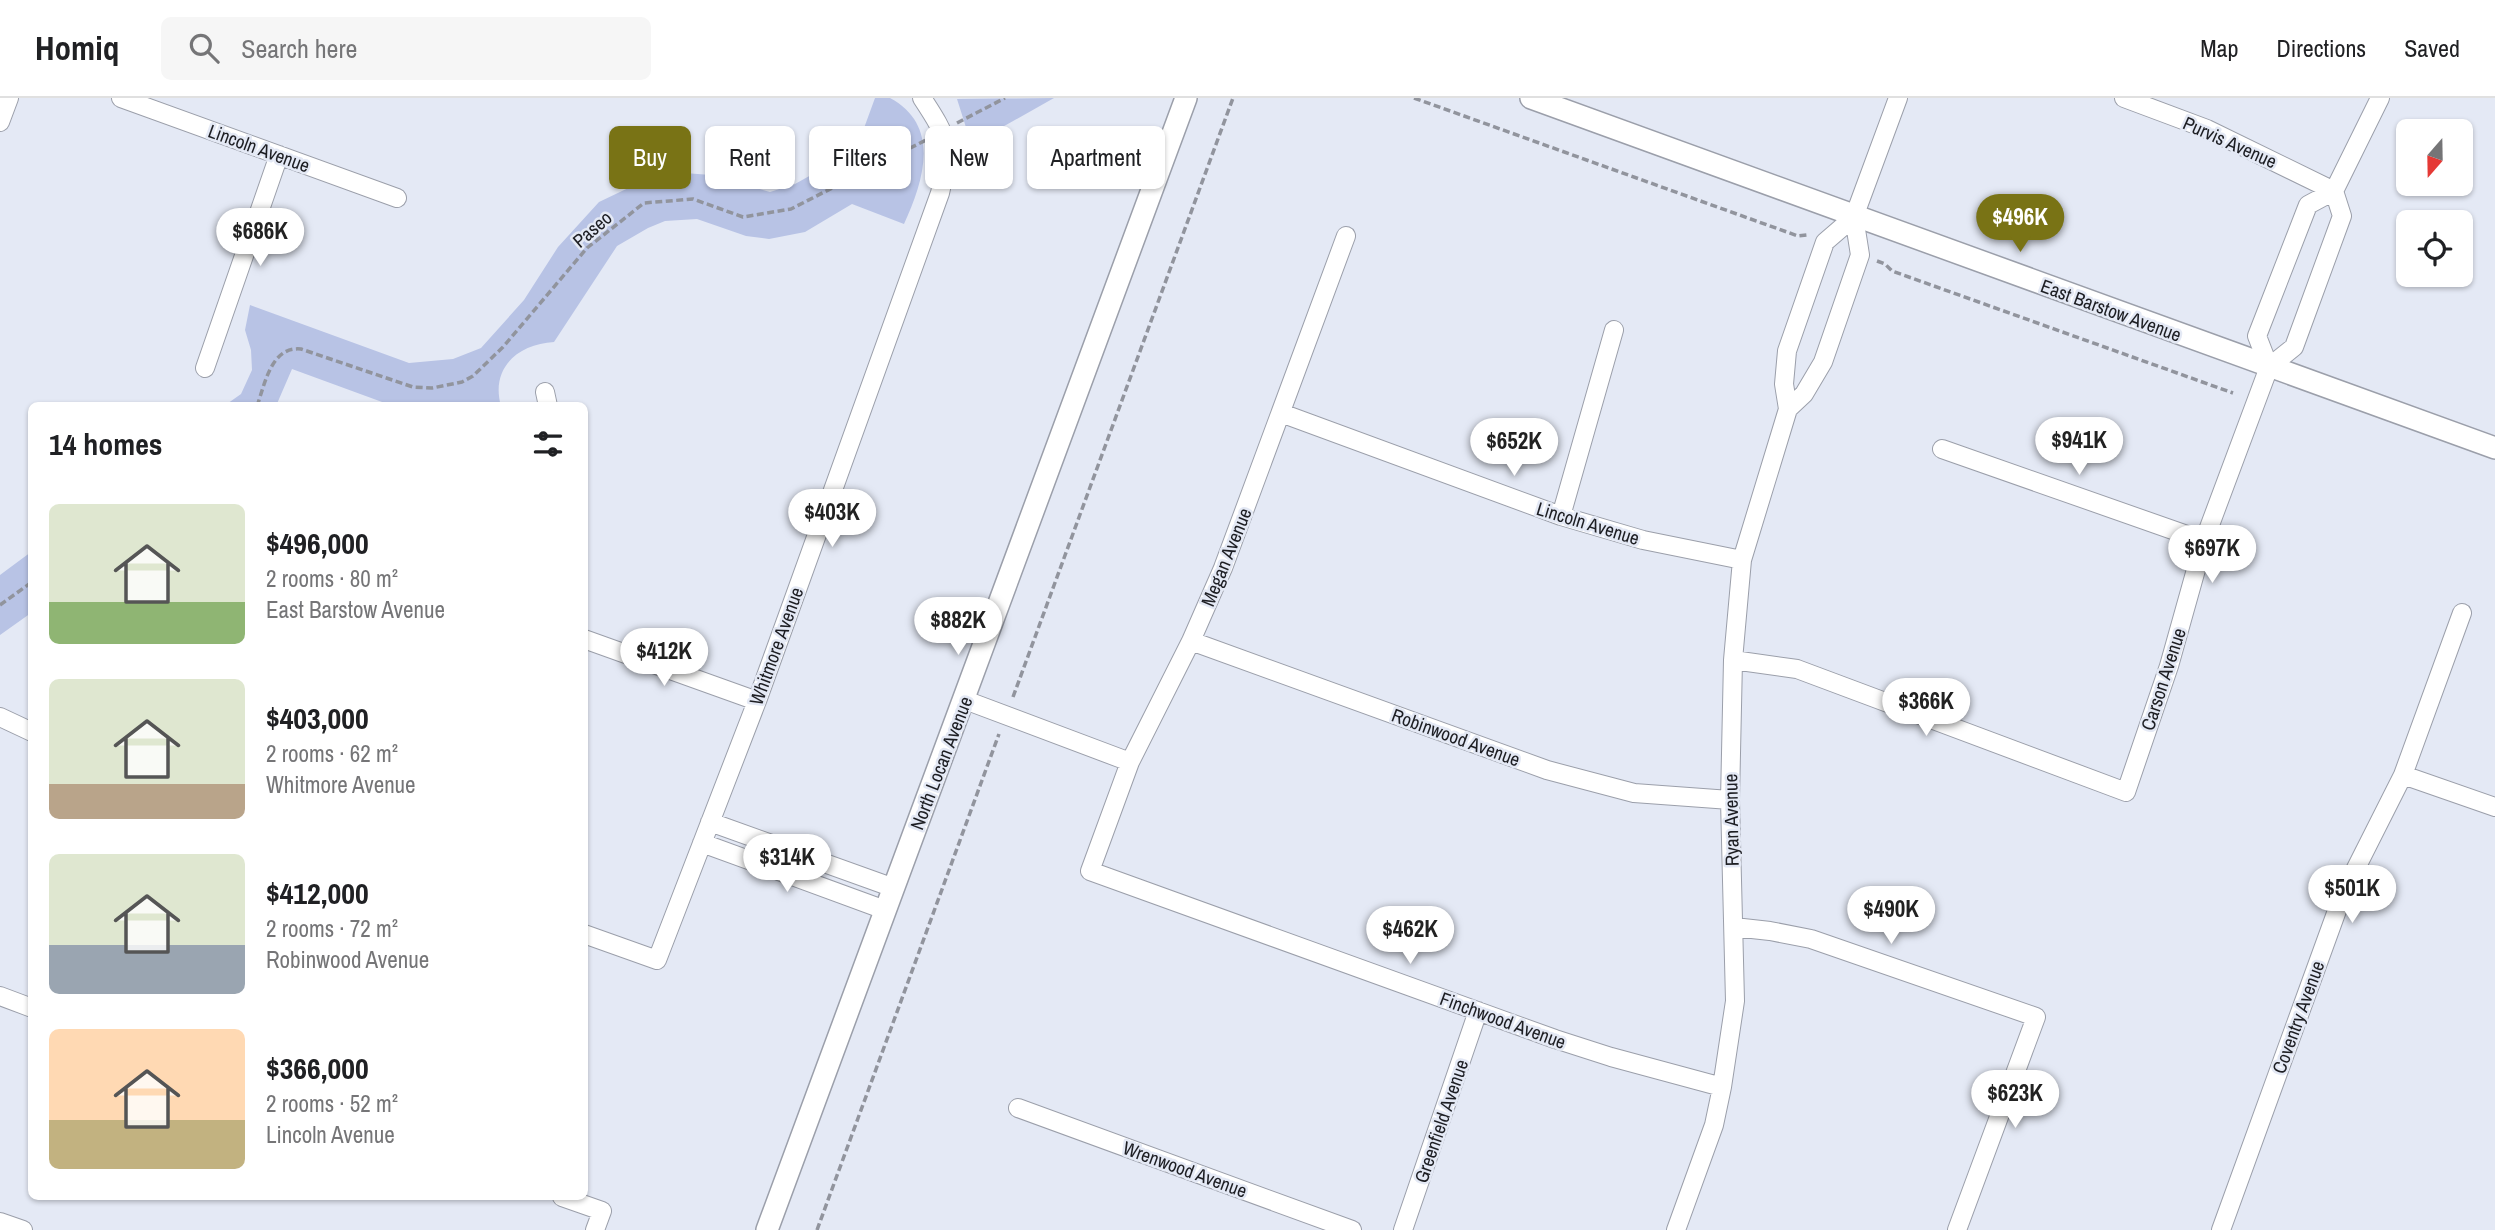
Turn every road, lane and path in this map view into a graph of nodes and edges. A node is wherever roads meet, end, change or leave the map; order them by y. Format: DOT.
graph roads {
  1 [pos="9,98"];
  2 [pos="121,98"];
  3 [pos="922,98"];
  4 [pos="1004,98"];
  5 [pos="1186,98"];
  6 [pos="1234,98"];
  7 [pos="1531,98"];
  8 [pos="1898,98"];
  9 [pos="2124,98"];
  10 [pos="2380,98"];
  11 [pos="0,122"];
  12 [pos="940,126"];
  13 [pos="951,126"];
  14 [pos="925,139"];
  15 [pos="279,155"];
  16 [pos="941,189"];
  17 [pos="2334,191"];
  18 [pos="397,198"];
  19 [pos="1854,217"];
  20 [pos="1346,236"];
  21 [pos="1614,330"];
  22 [pos="2269,367"];
  23 [pos="205,368"];
  24 [pos="259,402"];
  25 [pos="1788,409"];
  26 [pos="1281,413"];
  27 [pos="1942,449"];
  28 [pos="2495,449"];
  29 [pos="1561,516"];
  30 [pos="2204,541"];
  31 [pos="1742,560"];
  32 [pos="28,585"];
  33 [pos="0,605"];
  34 [pos="2462,613"];
  35 [pos="588,640"];
  36 [pos="1191,641"];
  37 [pos="1733,660"];
  38 [pos="1013,695"];
  39 [pos="965,700"];
  40 [pos="757,701"];
  41 [pos="0,717"];
  42 [pos="28,730"];
  43 [pos="996,743"];
  44 [pos="1129,762"];
  45 [pos="2403,775"];
  46 [pos="1730,800"];
  47 [pos="2495,807"];
  48 [pos="710,822"];
  49 [pos="702,843"];
  50 [pos="1090,871"];
  51 [pos="894,888"];
  52 [pos="886,910"];
  53 [pos="1734,927"];
  54 [pos="588,935"];
  55 [pos="0,996"];
  56 [pos="28,1006"];
  57 [pos="1478,1011"];
  58 [pos="1722,1087"];
  59 [pos="1018,1108"];
  60 [pos="571,1200"];
  61 [pos="0,1222"];
  62 [pos="23,1230"];
  63 [pos="596,1230"];
  64 [pos="767,1230"];
  65 [pos="817,1230"];
  66 [pos="1352,1230"];
  67 [pos="1403,1230"];
  68 [pos="1676,1230"];
  69 [pos="1957,1230"];
  70 [pos="2221,1230"];
  1 -- 11 [label="street"];
  2 -- 15 [label="street, Lincoln Avenue"];
  3 -- 12 [label="street"];
  4 -- 13 [label="path, Paseo"];
  5 -- 39 [label="street, North Locan Avenue"];
  6 -- 38 [label="path"];
  7 -- 19 [label="street, East Barstow Avenue"];
  8 -- 19 [label="street"];
  9 -- 17 [label="street, Purvis Avenue"];
  10 -- 17 [label="street"];
  14 -- 24 [label="path, Paseo"];
  15 -- 18 [label="street, Lincoln Avenue"];
  15 -- 23 [label="street"];
  16 -- 40 [label="street, Whitmore Avenue"];
  17 -- 22 [label="street, Carson Avenue"];
  17 -- 22 [label="street"];
  19 -- 22 [label="street, East Barstow Avenue"];
  19 -- 25 [label="street, Ryan Avenue"];
  19 -- 25 [label="street, Ryan Avenue"];
  20 -- 26 [label="street, Megan Avenue"];
  21 -- 29 [label="street"];
  22 -- 28 [label="street, East Barstow Avenue"];
  22 -- 30 [label="street, Carson Avenue"];
  25 -- 31 [label="street, Ryan Avenue"];
  26 -- 29 [label="street, Lincoln Avenue"];
  26 -- 36 [label="street, Megan Avenue"];
  27 -- 30 [label="street"];
  29 -- 31 [label="street, Lincoln Avenue"];
  30 -- 37 [label="street, Carson Avenue"];
  31 -- 37 [label="street, Ryan Avenue"];
  32 -- 33 [label="path"];
  34 -- 45 [label="street, Coventry Avenue"];
  35 -- 40 [label="street"];
  36 -- 44 [label="street, Megan Avenue"];
  36 -- 46 [label="street, Robinwood Avenue"];
  37 -- 46 [label="street, Ryan Avenue"];
  39 -- 44 [label="street"];
  39 -- 51 [label="street, North Locan Avenue"];
  40 -- 48 [label="street, Whitmore Avenue"];
  41 -- 42 [label="street"];
  43 -- 65 [label="path"];
  44 -- 50 [label="street, Megan Avenue"];
  45 -- 47 [label="street"];
  45 -- 70 [label="street, Coventry Avenue"];
  46 -- 53 [label="street, Ryan Avenue"];
  48 -- 49 [label="street, Whitmore Avenue"];
  48 -- 51 [label="street"];
  49 -- 52 [label="street"];
  49 -- 54 [label="street, Whitmore Avenue"];
  50 -- 57 [label="street, Finchwood Avenue"];
  51 -- 52 [label="street, North Locan Avenue"];
  52 -- 64 [label="street, North Locan Avenue"];
  53 -- 58 [label="street, Ryan Avenue"];
  53 -- 69 [label="street"];
  55 -- 56 [label="street"];
  57 -- 58 [label="street, Finchwood Avenue"];
  57 -- 67 [label="street, Greenfield Avenue"];
  58 -- 68 [label="street, Ryan Avenue"];
  59 -- 66 [label="street, Wrenwood Avenue"];
  60 -- 63 [label="street"];
  61 -- 62 [label="street"];
}
